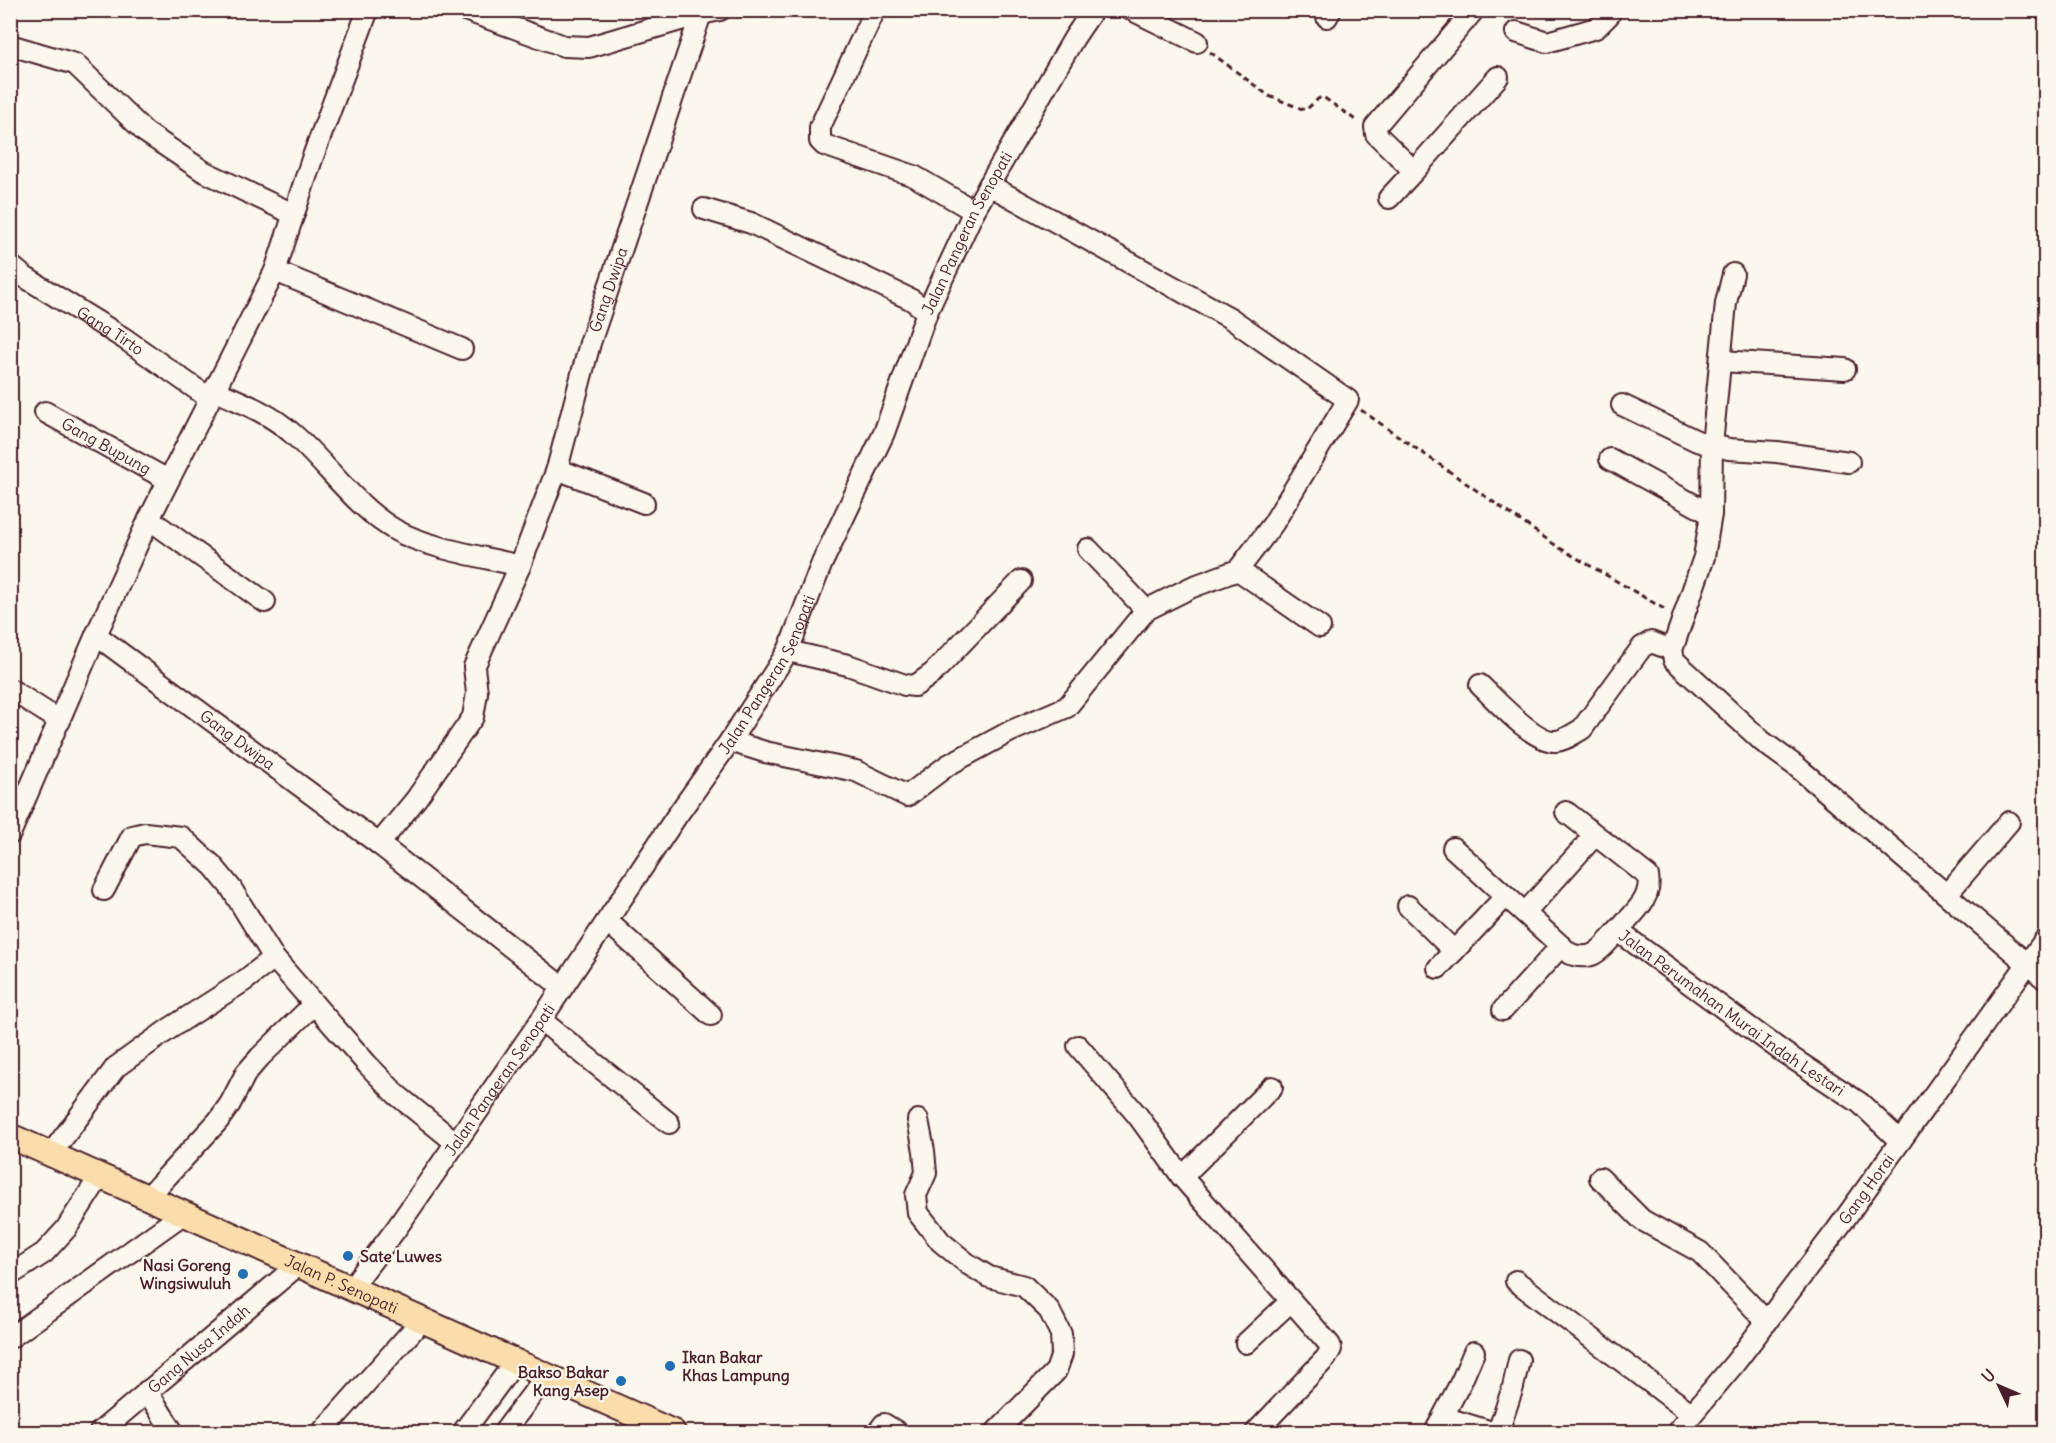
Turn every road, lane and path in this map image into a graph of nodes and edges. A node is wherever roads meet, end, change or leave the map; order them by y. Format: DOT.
graph roads {
  1 [pos="368,10"];
  2 [pos="465,10"];
  3 [pos="875,10"];
  4 [pos="1093,10"];
  5 [pos="1132,10"];
  6 [pos="1474,10"];
  7 [pos="1609,10"];
  8 [pos="710,12"];
  9 [pos="1516,32"];
  10 [pos="1197,42"];
  11 [pos="10,45"];
  12 [pos="1498,77"];
  13 [pos="1376,134"];
  14 [pos="1414,171"];
  15 [pos="989,185"];
  16 [pos="1389,198"];
  17 [pos="704,209"];
  18 [pos="974,211"];
  19 [pos="293,214"];
  20 [pos="10,265"];
  21 [pos="275,270"];
  22 [pos="1733,274"];
  23 [pos="927,312"];
  24 [pos="462,349"];
  25 [pos="1721,361"];
  26 [pos="1845,369"];
  27 [pos="211,394"];
  28 [pos="1347,400"];
  29 [pos="1622,405"];
  30 [pos="45,412"];
  31 [pos="1712,445"];
  32 [pos="1610,459"];
  33 [pos="1849,462"];
  34 [pos="557,469"];
  35 [pos="168,480"];
  36 [pos="644,503"];
  37 [pos="1711,514"];
  38 [pos="149,519"];
  39 [pos="1088,549"];
  40 [pos="520,566"];
  41 [pos="1238,570"];
  42 [pos="1021,581"];
  43 [pos="265,602"];
  44 [pos="1146,610"];
  45 [pos="1682,619"];
  46 [pos="1320,627"];
  47 [pos="96,635"];
  48 [pos="1672,650"];
  49 [pos="788,651"];
  50 [pos="1480,684"];
  51 [pos="10,689"];
  52 [pos="60,721"];
  53 [pos="730,741"];
  54 [pos="1566,812"];
  55 [pos="2009,822"];
  56 [pos="10,834"];
  57 [pos="1594,835"];
  58 [pos="379,844"];
  59 [pos="1453,848"];
  60 [pos="104,890"];
  61 [pos="1947,894"];
  62 [pos="1506,896"];
  63 [pos="1408,906"];
  64 [pos="1525,913"];
  65 [pos="607,921"];
  66 [pos="1618,930"];
  67 [pos="2046,938"];
  68 [pos="1561,946"];
  69 [pos="1454,951"];
  70 [pos="274,958"];
  71 [pos="2027,964"];
  72 [pos="1438,968"];
  73 [pos="2046,980"];
  74 [pos="562,987"];
  75 [pos="314,1004"];
  76 [pos="1503,1010"];
  77 [pos="711,1015"];
  78 [pos="541,1020"];
  79 [pos="1078,1046"];
  80 [pos="1272,1087"];
  81 [pos="918,1120"];
  82 [pos="669,1123"];
  83 [pos="10,1136"];
  84 [pos="1900,1141"];
  85 [pos="455,1142"];
  86 [pos="51,1154"];
  87 [pos="100,1176"];
  88 [pos="1182,1177"];
  89 [pos="1600,1178"];
  90 [pos="147,1198"];
  91 [pos="183,1214"];
  92 [pos="298,1265"];
  93 [pos="10,1275"];
  94 [pos="1516,1281"];
  95 [pos="351,1288"];
  96 [pos="1291,1301"];
  97 [pos="422,1320"];
  98 [pos="1767,1322"];
  99 [pos="10,1338"];
  100 [pos="1246,1343"];
  101 [pos="1474,1352"];
  102 [pos="1519,1360"];
  103 [pos="515,1362"];
  104 [pos="546,1376"];
  105 [pos="147,1391"];
  106 [pos="1692,1414"];
  107 [pos="1439,1425"];
  108 [pos="100,1432"];
  109 [pos="172,1432"];
  110 [pos="322,1432"];
  111 [pos="463,1432"];
  112 [pos="504,1432"];
  113 [pos="673,1432"];
  114 [pos="878,1432"];
  115 [pos="897,1432"];
  116 [pos="996,1432"];
  117 [pos="1256,1432"];
  118 [pos="1491,1432"];
  119 [pos="1498,1432"];
  120 [pos="1677,1432"];
  1 -- 19 [label="street"];
  2 -- 8 [label="street"];
  3 -- 18 [label="street"];
  4 -- 15 [label="street, Jalan Pangeran Senopati"];
  5 -- 10 [label="street"];
  6 -- 13 [label="street"];
  7 -- 9 [label="street"];
  8 -- 34 [label="street, Gang Dwipa"];
  10 -- 13 [label="path"];
  11 -- 19 [label="street"];
  12 -- 14 [label="street"];
  13 -- 14 [label="street"];
  14 -- 16 [label="street"];
  15 -- 18 [label="street, Jalan Pangeran Senopati"];
  15 -- 28 [label="street"];
  17 -- 23 [label="street"];
  18 -- 23 [label="street, Jalan Pangeran Senopati"];
  19 -- 21 [label="street"];
  20 -- 27 [label="street, Gang Tirto"];
  21 -- 24 [label="street"];
  21 -- 27 [label="street"];
  22 -- 25 [label="street"];
  23 -- 49 [label="street, Jalan Pangeran Senopati"];
  25 -- 26 [label="street"];
  25 -- 31 [label="street"];
  27 -- 35 [label="street"];
  27 -- 40 [label="street"];
  28 -- 41 [label="street"];
  28 -- 45 [label="path"];
  29 -- 31 [label="street"];
  30 -- 35 [label="street, Gang Bupung"];
  31 -- 33 [label="street"];
  31 -- 37 [label="street"];
  32 -- 37 [label="street"];
  34 -- 36 [label="street"];
  34 -- 40 [label="street, Gang Dwipa"];
  35 -- 38 [label="street"];
  37 -- 45 [label="street"];
  38 -- 43 [label="street"];
  38 -- 47 [label="street"];
  39 -- 44 [label="street"];
  40 -- 58 [label="street, Gang Dwipa"];
  41 -- 44 [label="street"];
  41 -- 46 [label="street"];
  42 -- 49 [label="street"];
  44 -- 53 [label="street"];
  45 -- 48 [label="street"];
  47 -- 52 [label="street"];
  47 -- 58 [label="street, Gang Dwipa"];
  48 -- 50 [label="street"];
  48 -- 61 [label="street"];
  49 -- 53 [label="street, Jalan Pangeran Senopati"];
  51 -- 52 [label="street"];
  52 -- 56 [label="street"];
  53 -- 65 [label="street, Jalan Pangeran Senopati"];
  54 -- 57 [label="street"];
  55 -- 61 [label="street"];
  57 -- 64 [label="street"];
  57 -- 66 [label="street"];
  58 -- 74 [label="street, Gang Dwipa"];
  59 -- 62 [label="street, Jalan Perumahan Murai Indah Lestari"];
  60 -- 70 [label="street"];
  61 -- 71 [label="street"];
  62 -- 64 [label="street, Jalan Perumahan Murai Indah Lestari"];
  62 -- 69 [label="street"];
  63 -- 69 [label="street"];
  64 -- 68 [label="street, Jalan Perumahan Murai Indah Lestari"];
  65 -- 74 [label="street, Jalan Pangeran Senopati"];
  65 -- 77 [label="street"];
  66 -- 68 [label="street, Jalan Perumahan Murai Indah Lestari"];
  66 -- 84 [label="street, Jalan Perumahan Murai Indah Lestari"];
  67 -- 71 [label="street, Gang Horai"];
  68 -- 76 [label="street"];
  69 -- 72 [label="street"];
  70 -- 75 [label="street"];
  70 -- 86 [label="street"];
  71 -- 73 [label="street"];
  71 -- 84 [label="street, Gang Horai"];
  74 -- 78 [label="street, Jalan Pangeran Senopati"];
  75 -- 85 [label="street"];
  75 -- 90 [label="street"];
  78 -- 82 [label="street"];
  78 -- 85 [label="street, Jalan Pangeran Senopati"];
  79 -- 88 [label="street"];
  80 -- 88 [label="street"];
  81 -- 116 [label="street"];
  83 -- 86 [label="main road, Jalan P. Senopati"];
  84 -- 98 [label="street, Gang Horai"];
  85 -- 95 [label="street, Jalan Pangeran Senopati"];
  86 -- 87 [label="main road, Jalan P. Senopati"];
  87 -- 90 [label="main road, Jalan P. Senopati"];
  87 -- 93 [label="street"];
  88 -- 96 [label="street"];
  89 -- 98 [label="street"];
  90 -- 91 [label="main road, Jalan P. Senopati"];
  91 -- 92 [label="main road, Jalan P. Senopati"];
  91 -- 99 [label="street"];
  92 -- 95 [label="main road, Jalan P. Senopati"];
  92 -- 105 [label="street, Gang Nusa Indah"];
  94 -- 106 [label="street"];
  95 -- 97 [label="main road, Jalan P. Senopati"];
  96 -- 100 [label="street"];
  96 -- 117 [label="street"];
  97 -- 103 [label="main road, Jalan P. Senopati"];
  97 -- 110 [label="street"];
  98 -- 106 [label="street, Gang Horai"];
  101 -- 107 [label="street"];
  102 -- 119 [label="street"];
  103 -- 104 [label="main road, Jalan P. Senopati"];
  103 -- 111 [label="street"];
  104 -- 112 [label="street"];
  104 -- 113 [label="main road, Jalan P. Senopati"];
  105 -- 108 [label="street, Gang Nusa Indah"];
  105 -- 109 [label="street"];
  106 -- 120 [label="street, Gang Horai"];
  107 -- 118 [label="street"];
  114 -- 115 [label="street"];
}
